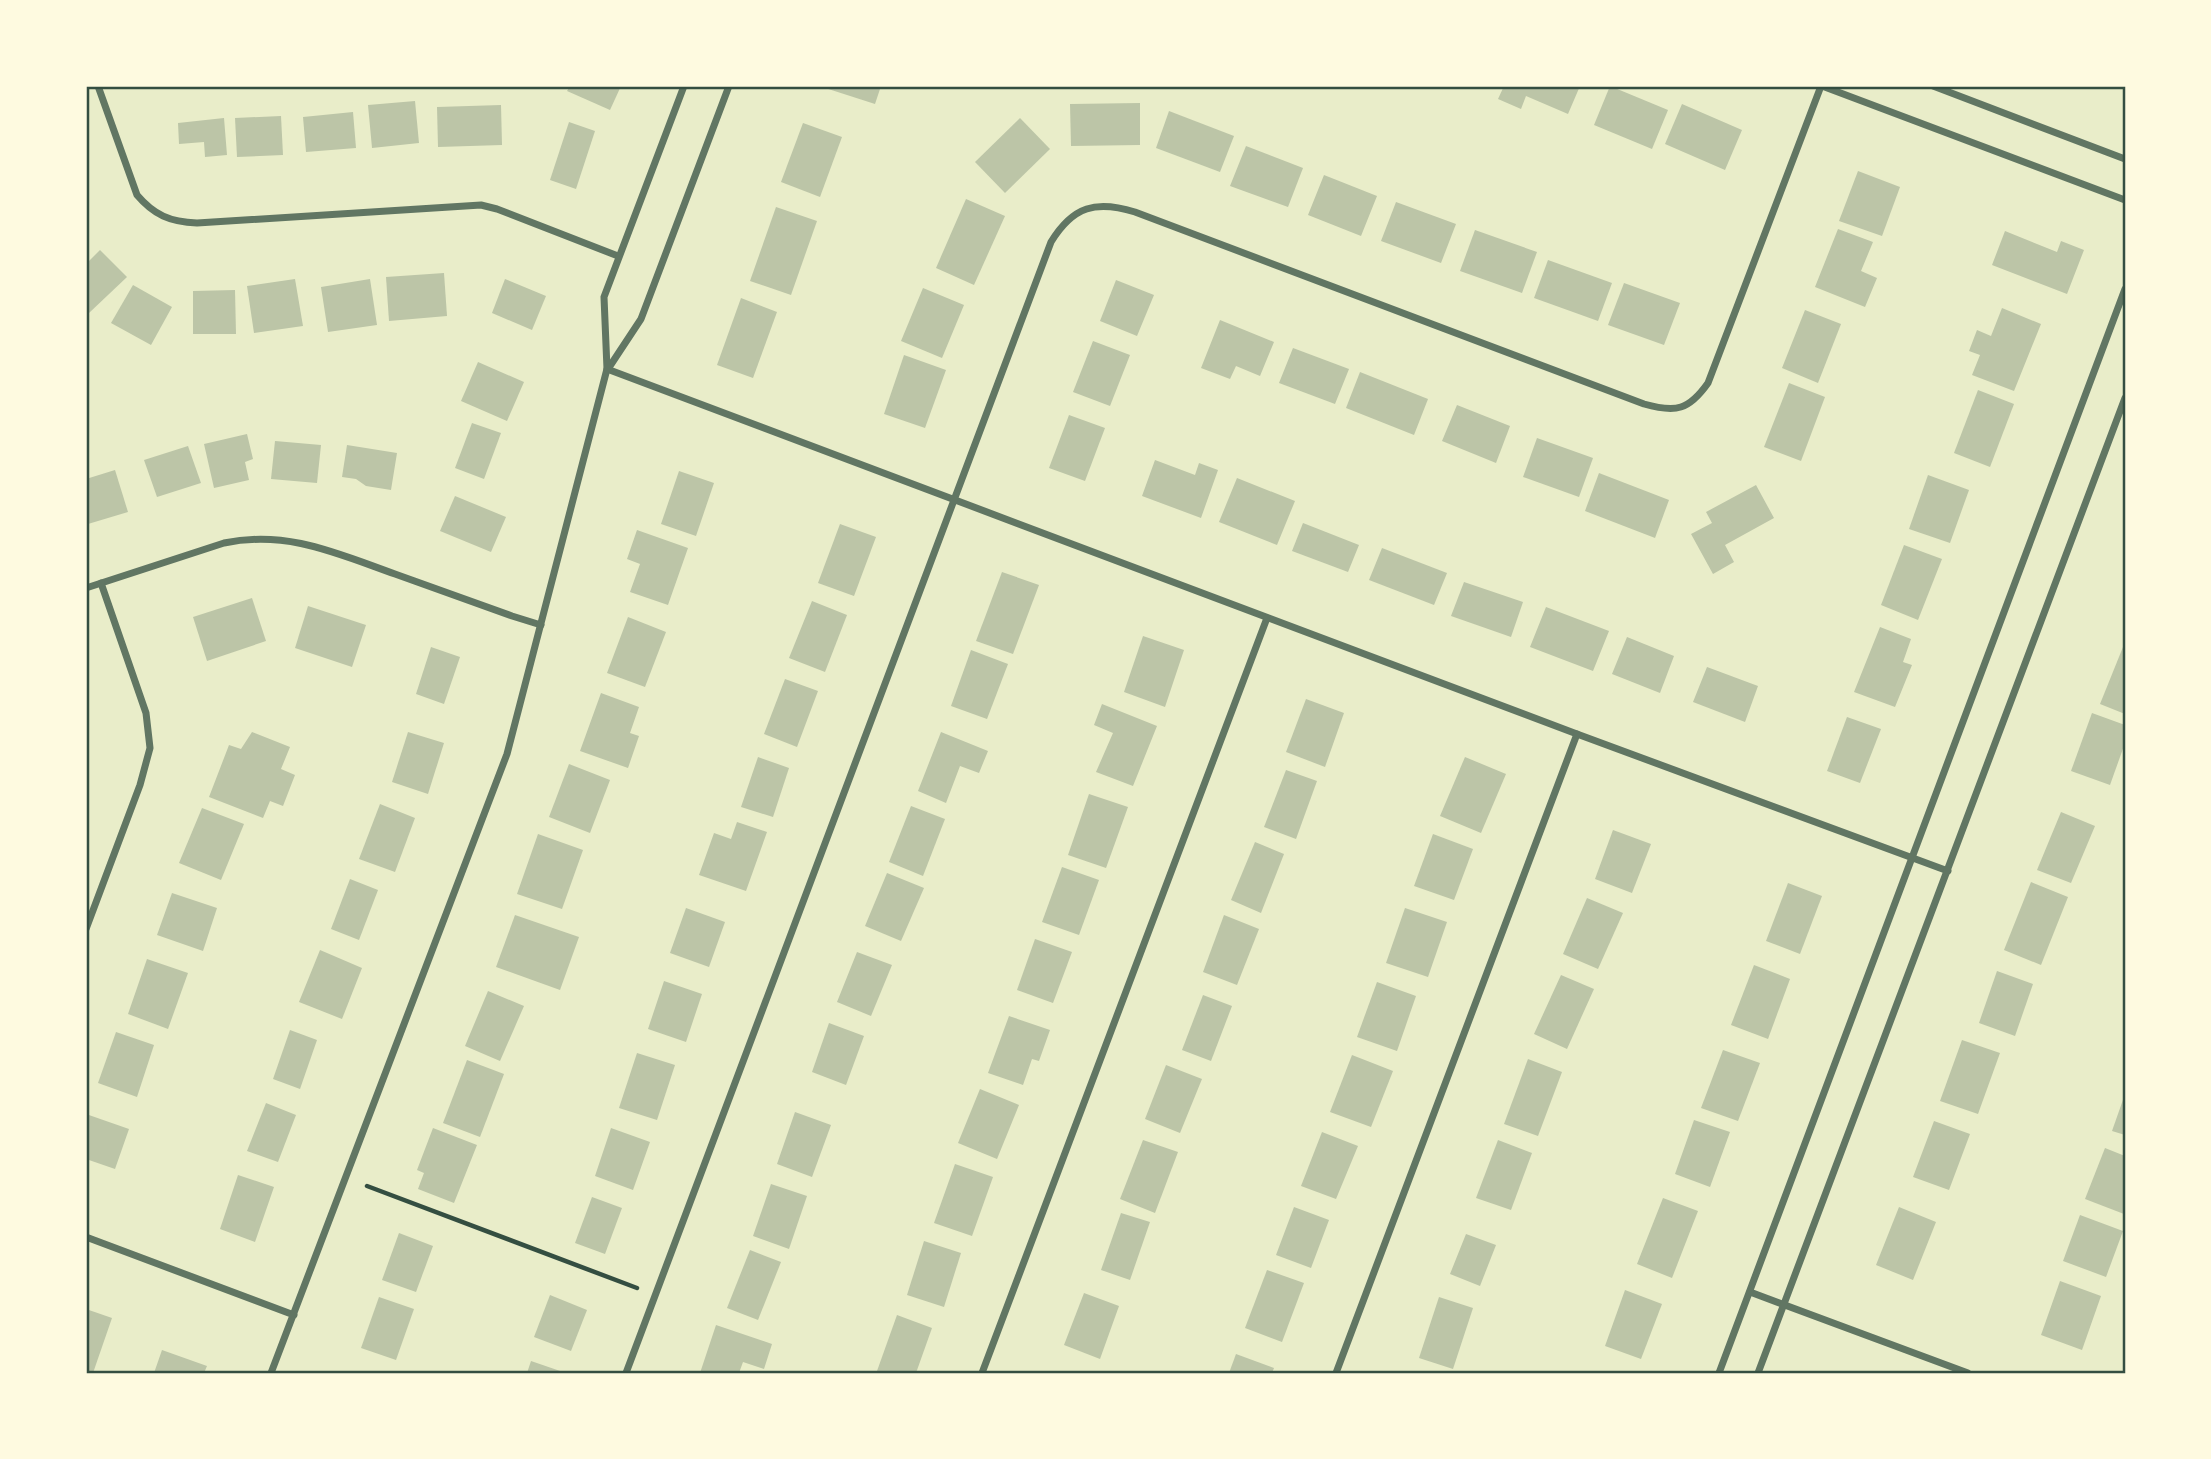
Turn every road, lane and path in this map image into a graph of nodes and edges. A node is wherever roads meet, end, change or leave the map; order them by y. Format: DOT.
graph roads {
  1 [pos="97,86"];
  2 [pos="684,86"];
  3 [pos="729,86"];
  4 [pos="1821,86"];
  5 [pos="1933,86"];
  6 [pos="2125,159"];
  7 [pos="2125,200"];
  8 [pos="618,256"];
  9 [pos="2125,289"];
  10 [pos="607,369"];
  11 [pos="2125,398"];
  12 [pos="955,501"];
  13 [pos="101,583"];
  14 [pos="86,588"];
  15 [pos="1266,618"];
  16 [pos="541,625"];
  17 [pos="1577,734"];
  18 [pos="1912,858"];
  19 [pos="1948,871"];
  20 [pos="86,929"];
  21 [pos="367,1186"];
  22 [pos="86,1237"];
  23 [pos="637,1288"];
  24 [pos="1750,1292"];
  25 [pos="1785,1304"];
  26 [pos="294,1315"];
  27 [pos="271,1373"];
  28 [pos="626,1373"];
  29 [pos="982,1373"];
  30 [pos="1336,1373"];
  31 [pos="1718,1373"];
  32 [pos="1758,1373"];
  33 [pos="1968,1373"];
  1 -- 8 [label="street"];
  2 -- 8 [label="street"];
  3 -- 10 [label="street"];
  4 -- 7 [label="street"];
  4 -- 12 [label="street"];
  5 -- 6 [label="street"];
  8 -- 10 [label="street"];
  9 -- 18 [label="street"];
  10 -- 12 [label="street"];
  10 -- 16 [label="street"];
  11 -- 19 [label="street"];
  12 -- 15 [label="street"];
  12 -- 28 [label="street"];
  13 -- 14 [label="street"];
  13 -- 16 [label="street"];
  13 -- 20 [label="street"];
  15 -- 17 [label="street"];
  15 -- 29 [label="street"];
  16 -- 26 [label="street"];
  17 -- 18 [label="street"];
  17 -- 30 [label="street"];
  18 -- 19 [label="street"];
  18 -- 24 [label="street"];
  19 -- 25 [label="street"];
  21 -- 23 [label="path"];
  22 -- 26 [label="street"];
  24 -- 25 [label="street"];
  24 -- 31 [label="street"];
  25 -- 32 [label="street"];
  25 -- 33 [label="street"];
  26 -- 27 [label="street"];
}
